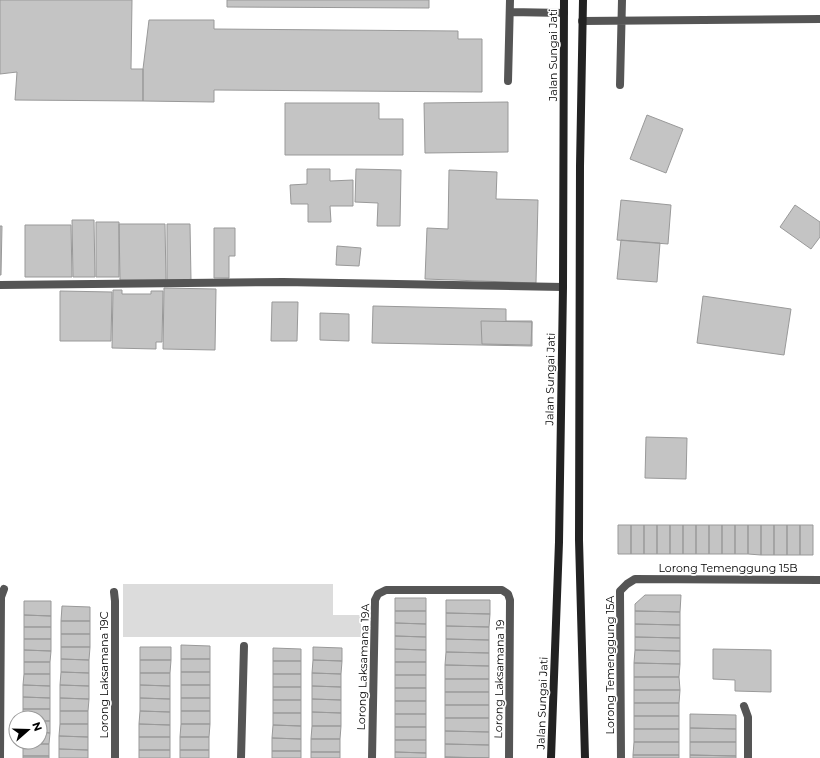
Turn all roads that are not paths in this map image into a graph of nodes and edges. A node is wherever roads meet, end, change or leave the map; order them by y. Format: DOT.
graph roads {
  1 [pos="510,0"];
  2 [pos="564,0"];
  3 [pos="583,0"];
  4 [pos="622,0"];
  5 [pos="510,12"];
  6 [pos="564,13"];
  7 [pos="820,19"];
  8 [pos="582,21"];
  9 [pos="622,21"];
  10 [pos="508,81"];
  11 [pos="620,85"];
  12 [pos="0,285"];
  13 [pos="563,287"];
  14 [pos="635,579"];
  15 [pos="820,580"];
  16 [pos="4,589"];
  17 [pos="114,592"];
  18 [pos="510,600"];
  19 [pos="244,646"];
  20 [pos="744,706"];
  21 [pos="0,758"];
  22 [pos="115,758"];
  23 [pos="241,758"];
  24 [pos="372,758"];
  25 [pos="509,758"];
  26 [pos="551,758"];
  27 [pos="585,758"];
  28 [pos="621,758"];
  29 [pos="748,758"];
  1 -- 5 [label="street"];
  2 -- 6 [label="main road, Jalan Sungai Jati"];
  3 -- 8 [label="main road"];
  4 -- 9 [label="street"];
  5 -- 6 [label="street"];
  5 -- 10 [label="street"];
  6 -- 13 [label="main road, Jalan Sungai Jati"];
  7 -- 9 [label="street"];
  8 -- 9 [label="street"];
  8 -- 27 [label="main road"];
  9 -- 11 [label="street"];
  12 -- 13 [label="street"];
  13 -- 26 [label="main road, Jalan Sungai Jati"];
  14 -- 15 [label="street, Lorong Temenggung 15B"];
  14 -- 28 [label="street, Lorong Temenggung 15A"];
  16 -- 21 [label="street"];
  17 -- 22 [label="street, Lorong Laksamana 19C"];
  18 -- 24 [label="street, Lorong Laksamana 19A"];
  18 -- 25 [label="street, Lorong Laksamana 19"];
  19 -- 23 [label="street"];
  20 -- 29 [label="street"];
}
